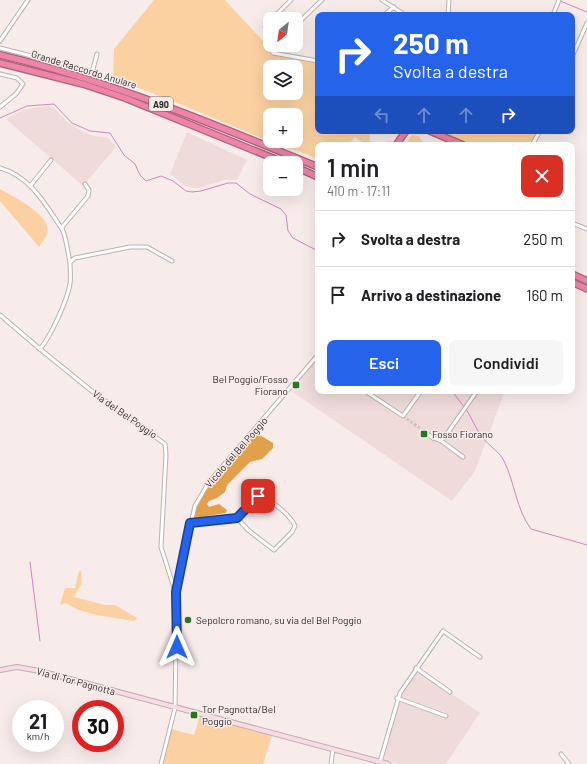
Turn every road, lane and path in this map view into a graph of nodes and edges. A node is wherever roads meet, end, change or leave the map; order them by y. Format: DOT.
graph roads {
  1 [pos="28,0"];
  2 [pos="291,0"];
  3 [pos="322,0"];
  4 [pos="382,0"];
  5 [pos="449,0"];
  6 [pos="558,1"];
  7 [pos="394,7"];
  8 [pos="279,12"];
  9 [pos="388,12"];
  10 [pos="401,12"];
  11 [pos="448,12"];
  12 [pos="554,12"];
  13 [pos="303,18"];
  14 [pos="587,23"];
  15 [pos="0,41"];
  16 [pos="0,48"];
  17 [pos="575,50"];
  18 [pos="273,52"];
  19 [pos="98,54"];
  20 [pos="0,55"];
  21 [pos="315,60"];
  22 [pos="0,63"];
  23 [pos="0,74"];
  24 [pos="0,107"];
  25 [pos="437,134"];
  26 [pos="457,142"];
  27 [pos="285,154"];
  28 [pos="268,156"];
  29 [pos="52,160"];
  30 [pos="315,162"];
  31 [pos="315,166"];
  32 [pos="0,168"];
  33 [pos="303,171"];
  34 [pos="315,175"];
  35 [pos="84,184"];
  36 [pos="31,185"];
  37 [pos="575,224"];
  38 [pos="62,229"];
  39 [pos="587,229"];
  40 [pos="172,261"];
  41 [pos="70,262"];
  42 [pos="575,275"];
  43 [pos="587,281"];
  44 [pos="575,283"];
  45 [pos="587,289"];
  46 [pos="0,315"];
  47 [pos="40,350"];
  48 [pos="315,359"];
  49 [pos="370,394"];
  50 [pos="419,394"];
  51 [pos="475,394"];
  52 [pos="425,432"];
  53 [pos="440,440"];
  54 [pos="463,457"];
  55 [pos="237,518"];
  56 [pos="190,523"];
  57 [pos="176,592"];
  58 [pos="480,657"];
  59 [pos="416,668"];
  60 [pos="0,670"];
  61 [pos="450,692"];
  62 [pos="397,698"];
  63 [pos="175,708"];
  64 [pos="446,716"];
  65 [pos="333,749"];
  66 [pos="561,754"];
  67 [pos="380,762"];
  68 [pos="161,764"];
  69 [pos="331,764"];
  70 [pos="388,764"];
  71 [pos="569,764"];
  1 -- 15 [label="street"];
  2 -- 8 [label="street"];
  3 -- 13 [label="street"];
  4 -- 7 [label="street"];
  5 -- 11 [label="street"];
  6 -- 12 [label="street"];
  7 -- 9 [label="street"];
  7 -- 10 [label="street"];
  14 -- 17 [label="street"];
  16 -- 19 [label="street"];
  18 -- 21 [label="street"];
  20 -- 27 [label="highway, Grande Raccordo Anulare / A90"];
  22 -- 28 [label="highway, Grande Raccordo Anulare / A90"];
  23 -- 24 [label="street"];
  25 -- 26 [label="highway"];
  27 -- 30 [label="highway"];
  27 -- 31 [label="highway, Grande Raccordo Anulare / A90"];
  29 -- 36 [label="street"];
  32 -- 36 [label="street"];
  33 -- 34 [label="highway"];
  35 -- 38 [label="street"];
  36 -- 38 [label="street"];
  37 -- 39 [label="street"];
  38 -- 41 [label="street"];
  40 -- 41 [label="street"];
  41 -- 47 [label="street"];
  42 -- 43 [label="highway"];
  44 -- 45 [label="highway"];
  46 -- 47 [label="street"];
  47 -- 57 [label="street, Via del Bel Poggio"];
  48 -- 56 [label="street, Vicolo del Bel Poggio"];
  49 -- 50 [label="street"];
  51 -- 53 [label="street"];
  52 -- 53 [label="street"];
  53 -- 54 [label="street"];
  55 -- 55 [label="street"];
  55 -- 56 [label="street"];
  56 -- 57 [label="street, Vicolo del Bel Poggio"];
  57 -- 63 [label="street, Vicolo del Bel Poggio"];
  58 -- 59 [label="street"];
  59 -- 61 [label="street"];
  59 -- 62 [label="street"];
  60 -- 63 [label="street, Via di Tor Pagnotta"];
  62 -- 64 [label="street"];
  62 -- 67 [label="street"];
  63 -- 65 [label="street, Via di Tor Pagnotta"];
  63 -- 68 [label="street"];
  65 -- 67 [label="street, Via di Tor Pagnotta"];
  65 -- 69 [label="street"];
  66 -- 71 [label="street"];
  67 -- 70 [label="street, Via di Tor Pagnotta"];
}
